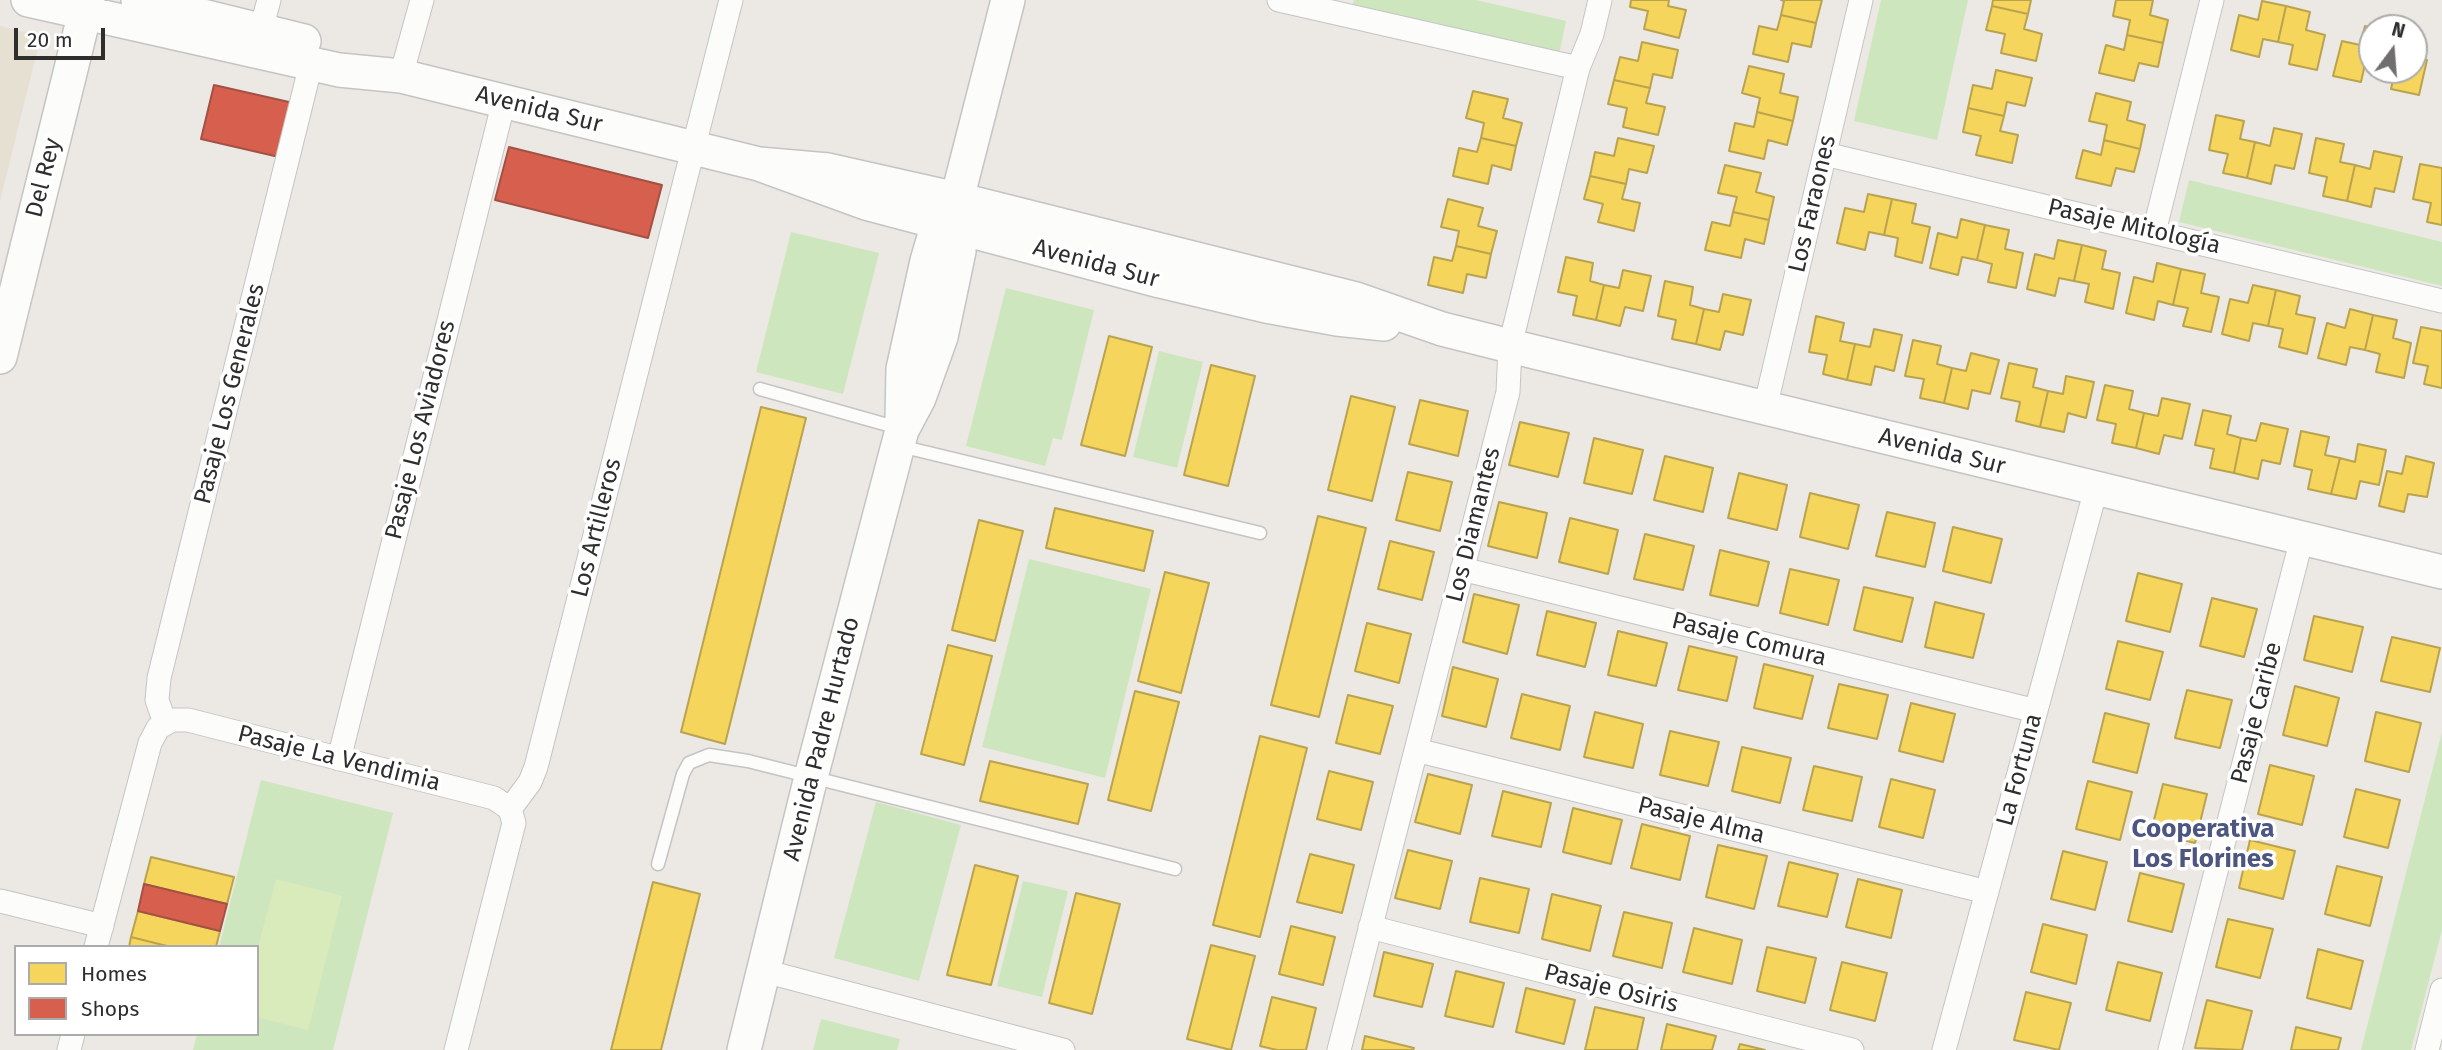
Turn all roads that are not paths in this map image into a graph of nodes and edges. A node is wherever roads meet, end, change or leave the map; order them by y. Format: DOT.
graph roads {
  1 [pos="28,0"];
  2 [pos="138,0"];
  3 [pos="422,0"];
  4 [pos="731,0"];
  5 [pos="1008,0"];
  6 [pos="1279,0"];
  7 [pos="1600,0"];
  8 [pos="1861,0"];
  9 [pos="2212,0"];
  10 [pos="1327,5"];
  11 [pos="87,7"];
  12 [pos="265,15"];
  13 [pos="311,64"];
  14 [pos="1577,68"];
  15 [pos="401,76"];
  16 [pos="504,102"];
  17 [pos="693,148"];
  18 [pos="1825,154"];
  19 [pos="952,217"];
  20 [pos="2154,232"];
  21 [pos="10,272"];
  22 [pos="2442,301"];
  23 [pos="1510,346"];
  24 [pos="0,357"];
  25 [pos="760,389"];
  26 [pos="1765,408"];
  27 [pos="900,438"];
  28 [pos="2096,489"];
  29 [pos="1260,533"];
  30 [pos="2302,538"];
  31 [pos="1462,569"];
  32 [pos="2442,572"];
  33 [pos="2036,711"];
  34 [pos="165,723"];
  35 [pos="1416,750"];
  36 [pos="339,760"];
  37 [pos="811,777"];
  38 [pos="510,809"];
  39 [pos="658,864"];
  40 [pos="1175,869"];
  41 [pos="1987,892"];
  42 [pos="0,901"];
  43 [pos="1370,927"];
  44 [pos="99,936"];
  45 [pos="764,971"];
  46 [pos="2442,990"];
  47 [pos="456,1050"];
  48 [pos="744,1050"];
  49 [pos="1063,1050"];
  50 [pos="1339,1050"];
  51 [pos="1852,1050"];
  52 [pos="1944,1050"];
  53 [pos="2170,1050"];
  54 [pos="2427,1050"];
  1 -- 11 [label="street, Avenida Sur"];
  2 -- 12 [label="street, Avenida Sur"];
  3 -- 15 [label="street"];
  4 -- 17 [label="street, Los Artilleros"];
  5 -- 19 [label="street, Avenida Padre Hurtado"];
  6 -- 10 [label="street"];
  7 -- 14 [label="street, Los Diamantes"];
  8 -- 18 [label="street, Los Faraones"];
  9 -- 20 [label="street"];
  10 -- 14 [label="street"];
  11 -- 13 [label="street, Avenida Sur"];
  11 -- 21 [label="street, Del Rey"];
  12 -- 15 [label="street, Avenida Sur"];
  13 -- 15 [label="street, Avenida Sur"];
  13 -- 34 [label="street, Pasaje Los Generales"];
  14 -- 23 [label="street, Los Diamantes"];
  15 -- 16 [label="street, Avenida Sur"];
  16 -- 17 [label="street, Avenida Sur"];
  16 -- 36 [label="street, Pasaje Los Aviadores"];
  17 -- 19 [label="street, Avenida Sur"];
  17 -- 38 [label="street, Los Artilleros"];
  18 -- 20 [label="street, Pasaje Mitología"];
  18 -- 26 [label="street, Los Faraones"];
  19 -- 23 [label="street, Avenida Sur"];
  19 -- 27 [label="street, Avenida Padre Hurtado"];
  20 -- 22 [label="street, Pasaje Mitología"];
  21 -- 24 [label="street, Del Rey"];
  23 -- 26 [label="street, Avenida Sur"];
  23 -- 31 [label="street, Los Diamantes"];
  25 -- 27 [label="lane"];
  26 -- 28 [label="street, Avenida Sur"];
  27 -- 29 [label="lane"];
  27 -- 37 [label="street, Avenida Padre Hurtado"];
  28 -- 30 [label="street, Avenida Sur"];
  28 -- 33 [label="street, La Fortuna"];
  30 -- 32 [label="street, Avenida Sur"];
  30 -- 53 [label="street, Pasaje Caribe"];
  31 -- 33 [label="street, Pasaje Comura"];
  31 -- 35 [label="street, Los Diamantes"];
  33 -- 41 [label="street, La Fortuna"];
  34 -- 36 [label="street, Pasaje La Vendimia"];
  34 -- 44 [label="street"];
  35 -- 41 [label="street, Pasaje Alma"];
  35 -- 43 [label="street, Los Diamantes"];
  36 -- 38 [label="street, Pasaje La Vendimia"];
  37 -- 39 [label="lane"];
  37 -- 40 [label="lane"];
  37 -- 45 [label="street, Avenida Padre Hurtado"];
  38 -- 47 [label="street"];
  41 -- 52 [label="street, La Fortuna"];
  42 -- 44 [label="street"];
  43 -- 50 [label="street, Los Diamantes"];
  43 -- 51 [label="street, Pasaje Osiris"];
  45 -- 48 [label="street, Avenida Padre Hurtado"];
  45 -- 49 [label="street"];
  46 -- 54 [label="street"];
}
